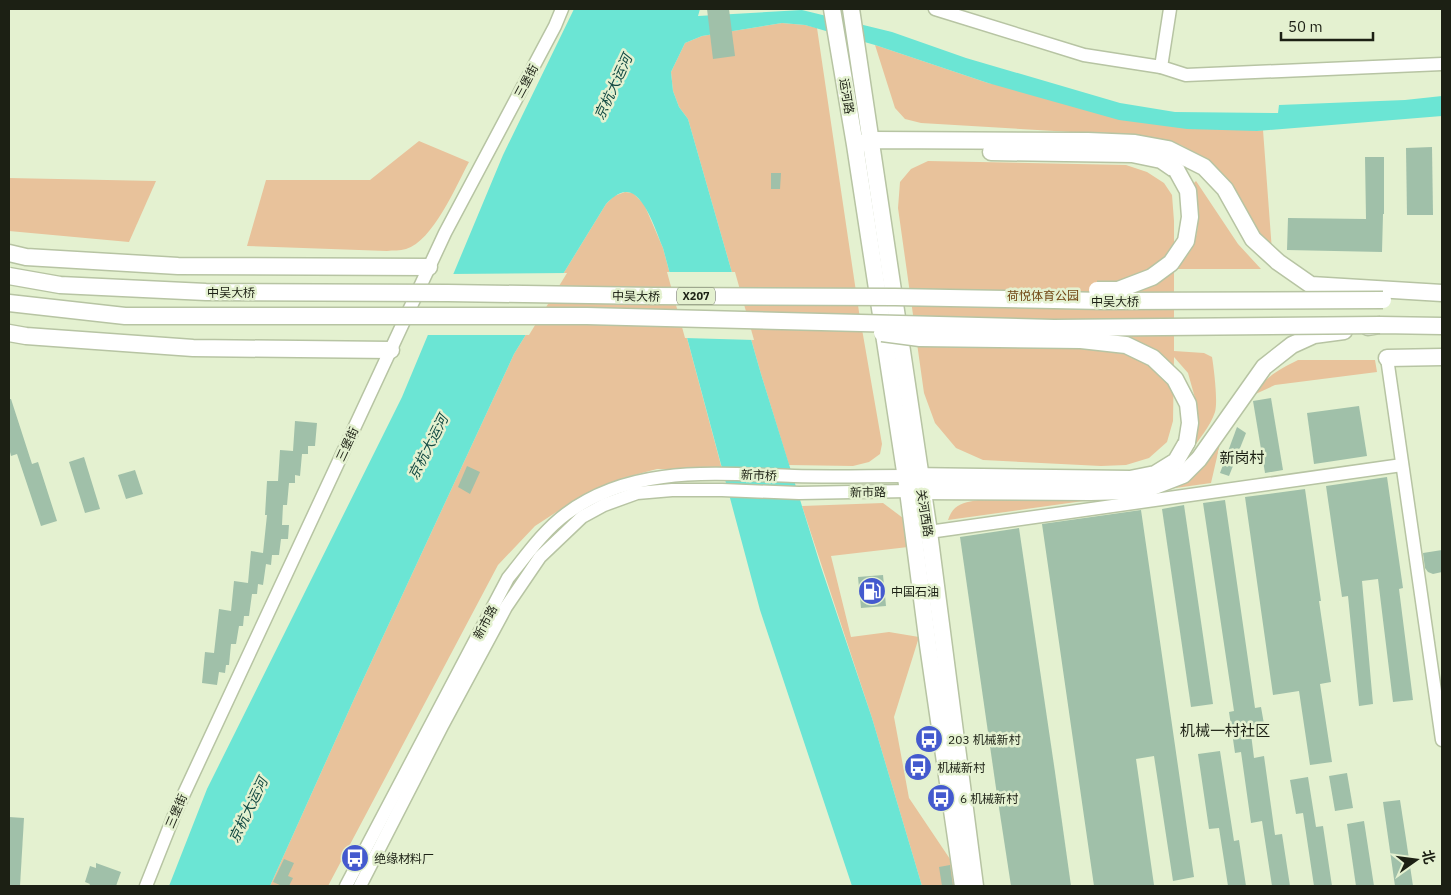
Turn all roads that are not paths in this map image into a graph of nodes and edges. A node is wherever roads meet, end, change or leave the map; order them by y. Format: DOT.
graph roads {
  1 [pos="562,9"];
  2 [pos="935,9"];
  3 [pos="1170,9"];
  4 [pos="832,10"];
  5 [pos="851,11"];
  6 [pos="1442,64"];
  7 [pos="1161,67"];
  8 [pos="855,145"];
  9 [pos="872,145"];
  10 [pos="9,253"];
  11 [pos="429,267"];
  12 [pos="9,276"];
  13 [pos="1442,293"];
  14 [pos="1383,295"];
  15 [pos="787,296"];
  16 [pos="1442,298"];
  17 [pos="9,303"];
  18 [pos="785,321"];
  19 [pos="1380,325"];
  20 [pos="1442,326"];
  21 [pos="9,333"];
  22 [pos="391,350"];
  23 [pos="1442,357"];
  24 [pos="1387,358"];
  25 [pos="1402,465"];
  26 [pos="720,474"];
  27 [pos="797,476"];
  28 [pos="914,483"];
  29 [pos="722,490"];
  30 [pos="799,493"];
  31 [pos="929,532"];
  32 [pos="1442,740"];
  33 [pos="146,886"];
  34 [pos="346,886"];
  35 [pos="360,886"];
  36 [pos="963,886"];
  37 [pos="976,886"];
  1 -- 11 [label="street, 三堡街"];
  2 -- 7 [label="street"];
  3 -- 7 [label="street"];
  4 -- 8 [label="main road, 运河路"];
  5 -- 9 [label="main road, 运河路"];
  6 -- 7 [label="street"];
  8 -- 9 [label="main road"];
  8 -- 28 [label="main road, 关河西路"];
  9 -- 14 [label="main road"];
  9 -- 15 [label="main road, bridge"];
  9 -- 28 [label="main road, 关河西路"];
  10 -- 11 [label="main road"];
  11 -- 22 [label="street, 三堡街"];
  12 -- 15 [label="main road, 中吴大桥 / X207, bridge"];
  13 -- 14 [label="main road"];
  14 -- 15 [label="main road, 中吴大桥 / X207, bridge"];
  14 -- 16 [label="main road, X207"];
  17 -- 18 [label="main road, 中吴大桥 / X207, bridge"];
  18 -- 19 [label="main road, 中吴大桥 / X207, bridge"];
  18 -- 28 [label="main road, bridge"];
  19 -- 20 [label="main road, X207"];
  19 -- 28 [label="main road, bridge"];
  21 -- 22 [label="main road"];
  22 -- 33 [label="street, 三堡街"];
  23 -- 24 [label="main road"];
  24 -- 25 [label="street"];
  25 -- 31 [label="street"];
  25 -- 32 [label="street"];
  26 -- 27 [label="street, 新市桥"];
  26 -- 34 [label="street, 新市路"];
  27 -- 28 [label="street, 新市路"];
  28 -- 30 [label="street, 新市路"];
  28 -- 31 [label="main road, 关河西路"];
  28 -- 36 [label="main road, 关河西路"];
  29 -- 30 [label="street, 新市桥"];
  29 -- 35 [label="street, 新市路"];
  31 -- 37 [label="main road, 关河西路"];
}
